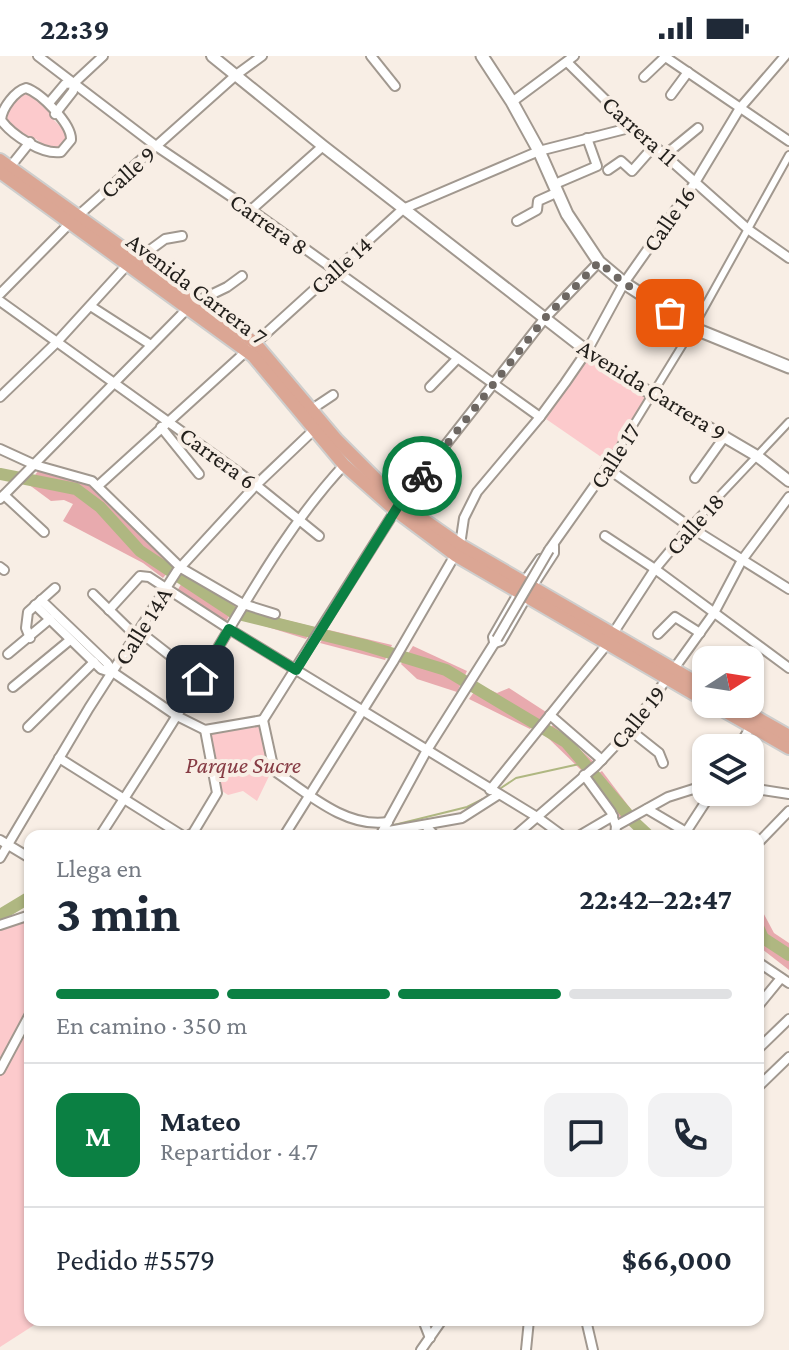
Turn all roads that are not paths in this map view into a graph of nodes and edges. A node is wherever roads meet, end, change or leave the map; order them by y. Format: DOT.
graph roads {
  1 [pos="38,56"];
  2 [pos="103,56"];
  3 [pos="205,56"];
  4 [pos="212,56"];
  5 [pos="262,56"];
  6 [pos="371,56"];
  7 [pos="482,56"];
  8 [pos="664,56"];
  9 [pos="785,56"];
  10 [pos="570,59"];
  11 [pos="688,72"];
  12 [pos="235,77"];
  13 [pos="644,77"];
  14 [pos="74,83"];
  15 [pos="395,86"];
  16 [pos="671,95"];
  17 [pos="512,102"];
  18 [pos="49,103"];
  19 [pos="740,108"];
  20 [pos="55,114"];
  21 [pos="633,127"];
  22 [pos="698,128"];
  23 [pos="587,138"];
  24 [pos="789,141"];
  25 [pos="30,142"];
  26 [pos="156,146"];
  27 [pos="654,146"];
  28 [pos="322,148"];
  29 [pos="539,151"];
  30 [pos="665,155"];
  31 [pos="789,155"];
  32 [pos="3,166"];
  33 [pos="608,170"];
  34 [pos="696,181"];
  35 [pos="557,188"];
  36 [pos="403,209"];
  37 [pos="251,210"];
  38 [pos="76,219"];
  39 [pos="517,221"];
  40 [pos="749,230"];
  41 [pos="182,236"];
  42 [pos="789,258"];
  43 [pos="134,261"];
  44 [pos="599,262"];
  45 [pos="335,271"];
  46 [pos="242,276"];
  47 [pos="624,283"];
  48 [pos="0,294"];
  49 [pos="0,301"];
  50 [pos="193,305"];
  51 [pos="92,307"];
  52 [pos="545,318"];
  53 [pos="693,328"];
  54 [pos="56,343"];
  55 [pos="151,345"];
  56 [pos="251,347"];
  57 [pos="587,351"];
  58 [pos="457,359"];
  59 [pos="789,367"];
  60 [pos="114,384"];
  61 [pos="492,385"];
  62 [pos="430,387"];
  63 [pos="333,395"];
  64 [pos="653,395"];
  65 [pos="0,397"];
  66 [pos="312,409"];
  67 [pos="540,417"];
  68 [pos="789,422"];
  69 [pos="164,424"];
  70 [pos="318,425"];
  71 [pos="725,436"];
  72 [pos="0,449"];
  73 [pos="757,456"];
  74 [pos="35,465"];
  75 [pos="344,465"];
  76 [pos="607,468"];
  77 [pos="199,474"];
  78 [pos="695,478"];
  79 [pos="789,481"];
  80 [pos="99,485"];
  81 [pos="256,485"];
  82 [pos="2,497"];
  83 [pos="789,497"];
  84 [pos="398,507"];
  85 [pos="299,519"];
  86 [pos="690,527"];
  87 [pos="44,532"];
  88 [pos="319,536"];
  89 [pos="605,536"];
  90 [pos="552,548"];
  91 [pos="458,550"];
  92 [pos="742,560"];
  93 [pos="655,569"];
  94 [pos="177,573"];
  95 [pos="55,588"];
  96 [pos="166,589"];
  97 [pos="526,589"];
  98 [pos="789,589"];
  99 [pos="93,594"];
  100 [pos="38,602"];
  101 [pos="109,610"];
  102 [pos="239,610"];
  103 [pos="714,613"];
  104 [pos="275,614"];
  105 [pos="50,619"];
  106 [pos="229,629"];
  107 [pos="700,633"];
  108 [pos="138,634"];
  109 [pos="658,634"];
  110 [pos="30,638"];
  111 [pos="610,639"];
  112 [pos="70,640"];
  113 [pos="496,641"];
  114 [pos="8,654"];
  115 [pos="94,662"];
  116 [pos="789,668"];
  117 [pos="296,670"];
  118 [pos="114,673"];
  119 [pos="671,674"];
  120 [pos="200,679"];
  121 [pos="692,682"];
  122 [pos="13,687"];
  123 [pos="692,690"];
  124 [pos="361,710"];
  125 [pos="177,716"];
  126 [pos="547,718"];
  127 [pos="737,718"];
  128 [pos="758,718"];
  129 [pos="263,720"];
  130 [pos="751,726"];
  131 [pos="28,727"];
  132 [pos="205,730"];
  133 [pos="630,730"];
  134 [pos="746,734"];
  135 [pos="789,736"];
  136 [pos="789,748"];
  137 [pos="427,750"];
  138 [pos="59,758"];
  139 [pos="599,763"];
  140 [pos="663,763"];
  141 [pos="585,774"];
  142 [pos="692,789"];
  143 [pos="764,790"];
  144 [pos="494,793"];
  145 [pos="310,794"];
  146 [pos="789,794"];
  147 [pos="125,798"];
  148 [pos="703,806"];
  149 [pos="647,809"];
  150 [pos="789,811"];
  151 [pos="613,816"];
  152 [pos="537,817"];
  153 [pos="388,822"];
  154 [pos="620,824"];
  155 [pos="426,826"];
  156 [pos="104,830"];
  157 [pos="176,830"];
  158 [pos="195,830"];
  159 [pos="288,830"];
  160 [pos="384,830"];
  161 [pos="404,830"];
  162 [pos="430,830"];
  163 [pos="522,830"];
  164 [pos="555,830"];
  165 [pos="589,830"];
  166 [pos="618,830"];
  167 [pos="683,830"];
  168 [pos="687,830"];
  169 [pos="764,837"];
  170 [pos="0,840"];
  171 [pos="9,846"];
  172 [pos="24,855"];
  173 [pos="0,858"];
  174 [pos="24,917"];
  175 [pos="0,925"];
  176 [pos="764,966"];
  177 [pos="785,981"];
  178 [pos="764,1000"];
  179 [pos="789,1019"];
  180 [pos="24,1025"];
  181 [pos="764,1043"];
  182 [pos="789,1057"];
  183 [pos="0,1070"];
  184 [pos="764,1081"];
  185 [pos="425,1326"];
  186 [pos="438,1326"];
  187 [pos="528,1326"];
  188 [pos="587,1326"];
  189 [pos="430,1338"];
  190 [pos="421,1350"];
  191 [pos="526,1350"];
  192 [pos="593,1350"];
  1 -- 14 [label="street, Carrera 8"];
  2 -- 14 [label="street"];
  3 -- 12 [label="street, Avenida Carrera 9"];
  4 -- 12 [label="street, Avenida Carrera 9"];
  5 -- 12 [label="street, Calle 9"];
  6 -- 15 [label="street"];
  7 -- 17 [label="main road"];
  8 -- 11 [label="street"];
  8 -- 13 [label="street"];
  9 -- 19 [label="street, Calle 16"];
  10 -- 17 [label="street"];
  10 -- 21 [label="street, Carrera 11"];
  11 -- 16 [label="street"];
  11 -- 19 [label="street"];
  12 -- 26 [label="street, Calle 9"];
  12 -- 28 [label="street, Avenida Carrera 9"];
  14 -- 18 [label="street"];
  14 -- 20 [label="street"];
  14 -- 26 [label="street, Carrera 8"];
  17 -- 29 [label="main road"];
  18 -- 20 [label="street"];
  18 -- 25 [label="street"];
  19 -- 24 [label="street"];
  19 -- 34 [label="street, Calle 16"];
  20 -- 25 [label="street"];
  21 -- 23 [label="street, Calle 14"];
  21 -- 27 [label="street, Carrera 11"];
  22 -- 30 [label="street"];
  23 -- 29 [label="street, Calle 14"];
  23 -- 35 [label="street"];
  25 -- 32 [label="street"];
  26 -- 37 [label="street, Carrera 8"];
  26 -- 38 [label="street, Calle 9"];
  27 -- 30 [label="street, Carrera 11"];
  27 -- 33 [label="street"];
  28 -- 36 [label="street, Avenida Carrera 9"];
  28 -- 37 [label="street"];
  29 -- 35 [label="main road"];
  29 -- 36 [label="street, Calle 14"];
  30 -- 34 [label="street, Carrera 11"];
  31 -- 40 [label="street, Calle 17"];
  32 -- 38 [label="main road, Avenida Carrera 7"];
  34 -- 40 [label="street, Carrera 11"];
  34 -- 47 [label="street, Calle 16"];
  35 -- 39 [label="street"];
  35 -- 44 [label="main road"];
  36 -- 45 [label="street, Calle 14"];
  36 -- 52 [label="street, Avenida Carrera 9"];
  37 -- 45 [label="street, Carrera 8"];
  38 -- 43 [label="main road, Avenida Carrera 7"];
  38 -- 48 [label="street, Calle 9"];
  40 -- 42 [label="street, Carrera 11"];
  40 -- 53 [label="street, Calle 17"];
  41 -- 43 [label="street"];
  43 -- 50 [label="main road, Avenida Carrera 7"];
  43 -- 51 [label="street"];
  44 -- 47 [label="main road"];
  44 -- 52 [label="street"];
  45 -- 56 [label="street, Calle 14"];
  45 -- 58 [label="street, Carrera 8"];
  46 -- 50 [label="street"];
  47 -- 53 [label="main road"];
  47 -- 57 [label="street, Calle 16"];
  49 -- 54 [label="street"];
  50 -- 55 [label="street"];
  50 -- 56 [label="main road, Avenida Carrera 7"];
  51 -- 54 [label="street"];
  51 -- 55 [label="street"];
  52 -- 57 [label="street, Avenida Carrera 9"];
  52 -- 61 [label="street"];
  53 -- 59 [label="main road"];
  53 -- 64 [label="street, Calle 17"];
  54 -- 60 [label="street"];
  54 -- 65 [label="street"];
  55 -- 60 [label="street"];
  56 -- 66 [label="main road, Avenida Carrera 7"];
  56 -- 69 [label="street, Calle 14"];
  56 -- 70 [label="main road, Avenida Carrera 7"];
  57 -- 64 [label="street, Avenida Carrera 9"];
  57 -- 67 [label="street, Calle 16"];
  58 -- 61 [label="street, Carrera 8"];
  58 -- 62 [label="street"];
  60 -- 69 [label="street, Carrera 6"];
  60 -- 74 [label="street"];
  61 -- 67 [label="street, Carrera 8"];
  61 -- 84 [label="street"];
  63 -- 66 [label="street"];
  64 -- 71 [label="street, Avenida Carrera 9"];
  64 -- 76 [label="street, Calle 17"];
  66 -- 70 [label="main road, Avenida Carrera 7"];
  67 -- 91 [label="street, Calle 16"];
  68 -- 73 [label="street, Calle 18"];
  69 -- 77 [label="street"];
  69 -- 80 [label="street, Calle 14"];
  69 -- 81 [label="street, Carrera 6"];
  70 -- 75 [label="main road, Avenida Carrera 7"];
  70 -- 81 [label="street, Calle 14A"];
  70 -- 84 [label="main road, Avenida Carrera 7"];
  71 -- 73 [label="street, Avenida Carrera 9"];
  71 -- 78 [label="street"];
  72 -- 74 [label="street"];
  73 -- 79 [label="street, Avenida Carrera 9"];
  73 -- 86 [label="street, Calle 18"];
  74 -- 80 [label="street"];
  74 -- 82 [label="street"];
  75 -- 84 [label="main road, Avenida Carrera 7"];
  75 -- 85 [label="street"];
  76 -- 86 [label="street"];
  76 -- 90 [label="street, Calle 17"];
  80 -- 94 [label="street"];
  81 -- 85 [label="street, Carrera 6"];
  81 -- 94 [label="street, Calle 14A"];
  82 -- 87 [label="street"];
  83 -- 92 [label="street, Calle 19"];
  84 -- 91 [label="main road, Avenida Carrera 7"];
  84 -- 117 [label="street"];
  85 -- 88 [label="street, Carrera 6"];
  85 -- 102 [label="street"];
  86 -- 92 [label="street"];
  86 -- 93 [label="street, Calle 18"];
  89 -- 93 [label="street"];
  90 -- 97 [label="street, Calle 17"];
  90 -- 113 [label="street, Calle 17, bridge"];
  91 -- 97 [label="main road, Avenida Carrera 7"];
  91 -- 124 [label="street, Calle 16"];
  92 -- 98 [label="street"];
  92 -- 103 [label="street, Calle 19"];
  93 -- 103 [label="street"];
  93 -- 111 [label="street, Calle 18"];
  94 -- 96 [label="street, Calle 14A"];
  94 -- 102 [label="street"];
  95 -- 100 [label="street"];
  96 -- 101 [label="street"];
  96 -- 106 [label="street"];
  96 -- 108 [label="street, Calle 14A"];
  97 -- 111 [label="main road, Avenida Carrera 7"];
  97 -- 113 [label="street, Calle 17"];
  99 -- 101 [label="street"];
  100 -- 105 [label="street"];
  100 -- 110 [label="street"];
  100 -- 118 [label="street"];
  101 -- 108 [label="street"];
  102 -- 104 [label="street"];
  102 -- 106 [label="street"];
  103 -- 107 [label="street, Calle 19"];
  103 -- 116 [label="street"];
  105 -- 110 [label="street"];
  105 -- 112 [label="street"];
  106 -- 117 [label="street"];
  106 -- 120 [label="street"];
  107 -- 109 [label="street"];
  107 -- 119 [label="street, Calle 19"];
  108 -- 118 [label="street, Calle 14A"];
  108 -- 120 [label="street"];
  110 -- 114 [label="street"];
  111 -- 119 [label="main road, Avenida Carrera 7"];
  111 -- 126 [label="street, Calle 18"];
  112 -- 115 [label="street"];
  112 -- 122 [label="street"];
  113 -- 137 [label="street, Calle 17"];
  115 -- 118 [label="street"];
  115 -- 131 [label="street"];
  117 -- 124 [label="street"];
  117 -- 129 [label="street"];
  118 -- 125 [label="street"];
  118 -- 138 [label="street, Calle 14A"];
  119 -- 121 [label="main road, Avenida Carrera 7"];
  119 -- 123 [label="main road, Avenida Carrera 7"];
  119 -- 133 [label="street, Calle 19"];
  120 -- 125 [label="street"];
  124 -- 137 [label="street"];
  124 -- 145 [label="street, Calle 16"];
  125 -- 132 [label="street"];
  125 -- 147 [label="street"];
  126 -- 139 [label="street"];
  126 -- 144 [label="street, Calle 18"];
  127 -- 130 [label="main road"];
  128 -- 135 [label="main road"];
  129 -- 132 [label="street"];
  129 -- 145 [label="street"];
  130 -- 134 [label="street"];
  130 -- 136 [label="main road"];
  132 -- 158 [label="street"];
  133 -- 139 [label="street, Calle 19"];
  133 -- 140 [label="street"];
  137 -- 144 [label="street"];
  137 -- 153 [label="street, Calle 17"];
  138 -- 147 [label="street"];
  138 -- 171 [label="street, Calle 14A"];
  139 -- 141 [label="street, Calle 19"];
  141 -- 151 [label="street"];
  141 -- 152 [label="street, Calle 19"];
  142 -- 149 [label="street"];
  143 -- 146 [label="street"];
  144 -- 152 [label="street"];
  144 -- 155 [label="street, Calle 18"];
  145 -- 153 [label="street"];
  145 -- 159 [label="street, Calle 16"];
  147 -- 156 [label="street"];
  147 -- 157 [label="street"];
  148 -- 168 [label="street"];
  149 -- 154 [label="street"];
  149 -- 167 [label="street"];
  150 -- 169 [label="street"];
  151 -- 154 [label="street"];
  151 -- 165 [label="street"];
  152 -- 163 [label="street, Calle 19"];
  152 -- 164 [label="street"];
  153 -- 160 [label="street, Calle 17"];
  154 -- 166 [label="street"];
  155 -- 161 [label="street, Calle 18"];
  155 -- 162 [label="street"];
  170 -- 171 [label="street"];
  171 -- 172 [label="street"];
  171 -- 173 [label="street, Calle 14A"];
  174 -- 175 [label="street"];
  176 -- 177 [label="street"];
  177 -- 178 [label="street"];
  179 -- 181 [label="street"];
  180 -- 183 [label="street"];
  182 -- 184 [label="street"];
  185 -- 189 [label="street"];
  186 -- 189 [label="street"];
  187 -- 191 [label="street"];
  188 -- 192 [label="street"];
  189 -- 190 [label="street"];
}
